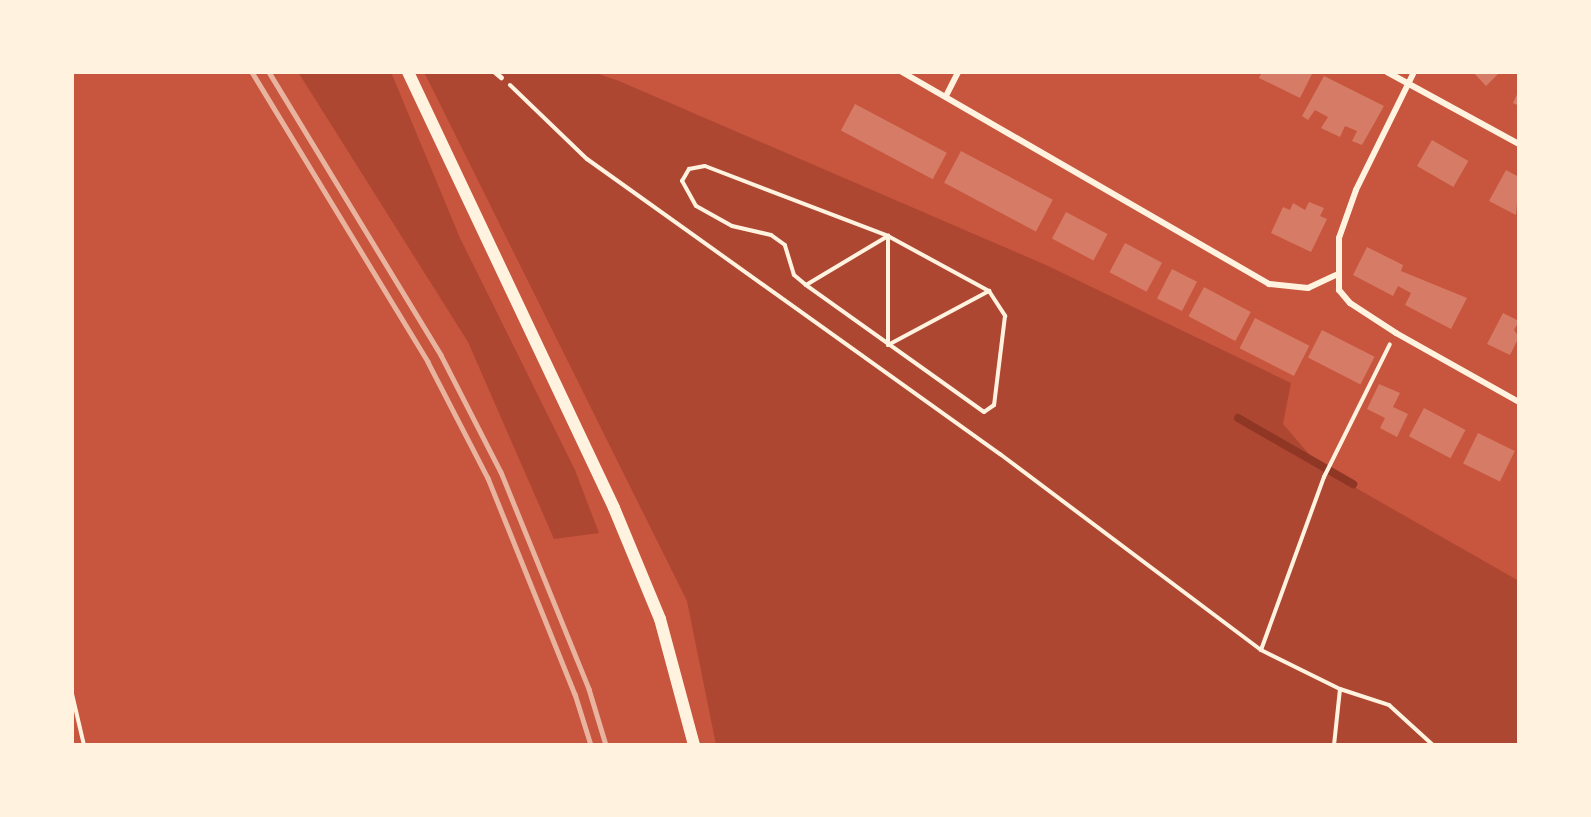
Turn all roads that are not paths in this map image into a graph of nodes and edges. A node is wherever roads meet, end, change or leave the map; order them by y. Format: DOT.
graph roads {
  1 [pos="408,72"];
  2 [pos="495,72"];
  3 [pos="902,72"];
  4 [pos="958,72"];
  5 [pos="1387,72"];
  6 [pos="1414,72"];
  7 [pos="501,77"];
  8 [pos="1409,84"];
  9 [pos="947,94"];
  10 [pos="1519,144"];
  11 [pos="1336,275"];
  12 [pos="1519,402"];
  13 [pos="694,745"];
  1 -- 13 [label="main road"];
  2 -- 7 [label="lane"];
  3 -- 9 [label="street"];
  4 -- 9 [label="street"];
  5 -- 8 [label="street"];
  6 -- 8 [label="street"];
  8 -- 10 [label="street"];
  8 -- 11 [label="street"];
  9 -- 11 [label="street"];
  11 -- 12 [label="street"];
}
